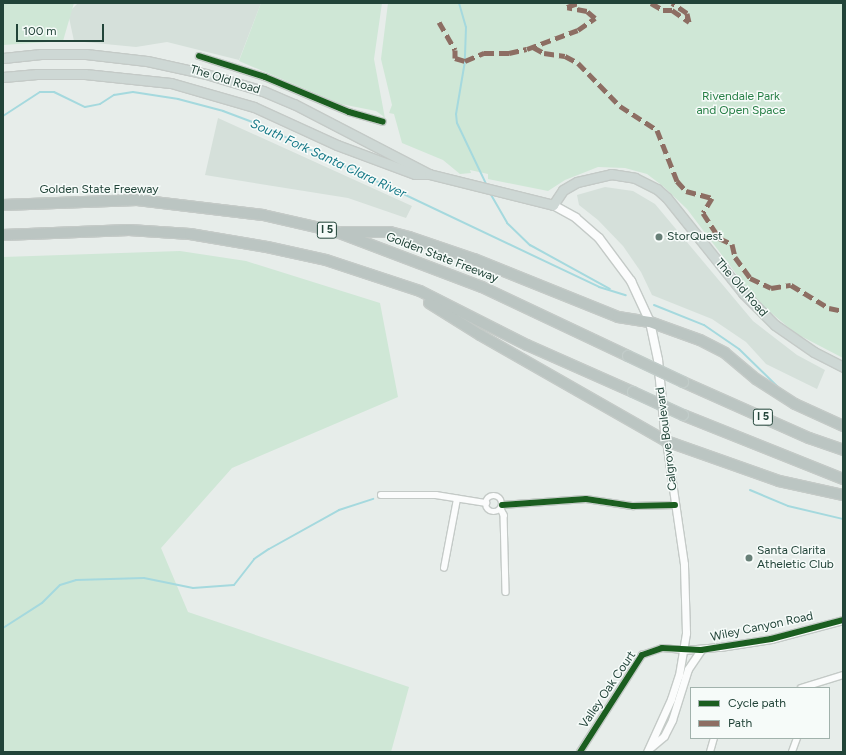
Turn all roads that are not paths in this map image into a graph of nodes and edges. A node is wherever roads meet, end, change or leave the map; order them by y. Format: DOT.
graph roads {
  1 [pos="199,56"];
  2 [pos="3,58"];
  3 [pos="3,77"];
  4 [pos="383,122"];
  5 [pos="429,174"];
  6 [pos="3,205"];
  7 [pos="553,205"];
  8 [pos="337,232"];
  9 [pos="3,235"];
  10 [pos="401,284"];
  11 [pos="650,322"];
  12 [pos="843,367"];
  13 [pos="843,426"];
  14 [pos="666,441"];
  15 [pos="843,450"];
  16 [pos="843,480"];
  17 [pos="381,495"];
  18 [pos="843,496"];
  19 [pos="457,499"];
  20 [pos="486,503"];
  21 [pos="675,506"];
  22 [pos="502,507"];
  23 [pos="444,568"];
  24 [pos="506,592"];
  25 [pos="843,620"];
  26 [pos="684,650"];
  27 [pos="701,650"];
  28 [pos="843,675"];
  29 [pos="804,687"];
  30 [pos="714,739"];
  31 [pos="797,739"];
  32 [pos="648,750"];
  33 [pos="580,752"];
  34 [pos="710,752"];
  35 [pos="792,752"];
  1 -- 4 [label="street"];
  2 -- 5 [label="main road, The Old Road"];
  3 -- 5 [label="main road, The Old Road"];
  5 -- 7 [label="main road"];
  6 -- 8 [label="highway, Golden State Freeway / I 5"];
  7 -- 11 [label="main road, Calgrove Boulevard"];
  7 -- 12 [label="main road, The Old Road"];
  8 -- 11 [label="highway"];
  8 -- 15 [label="highway, Golden State Freeway / I 5, bridge"];
  9 -- 10 [label="highway, I 5"];
  10 -- 14 [label="highway"];
  10 -- 16 [label="highway, I 5, bridge"];
  11 -- 13 [label="highway"];
  11 -- 14 [label="main road, Calgrove Boulevard"];
  14 -- 18 [label="highway"];
  14 -- 21 [label="street, Calgrove Boulevard"];
  17 -- 19 [label="street"];
  19 -- 20 [label="street"];
  19 -- 23 [label="street"];
  20 -- 22 [label="street"];
  20 -- 22 [label="street"];
  21 -- 22 [label="street"];
  21 -- 26 [label="street, Calgrove Boulevard"];
  22 -- 24 [label="street"];
  25 -- 27 [label="street, Wiley Canyon Road"];
  26 -- 27 [label="street, Wiley Canyon Road"];
  26 -- 32 [label="street, Calgrove Boulevard"];
  26 -- 33 [label="street, Valley Oak Court"];
  27 -- 32 [label="street"];
  28 -- 29 [label="street"];
  30 -- 34 [label="street"];
  31 -- 35 [label="street"];
}
